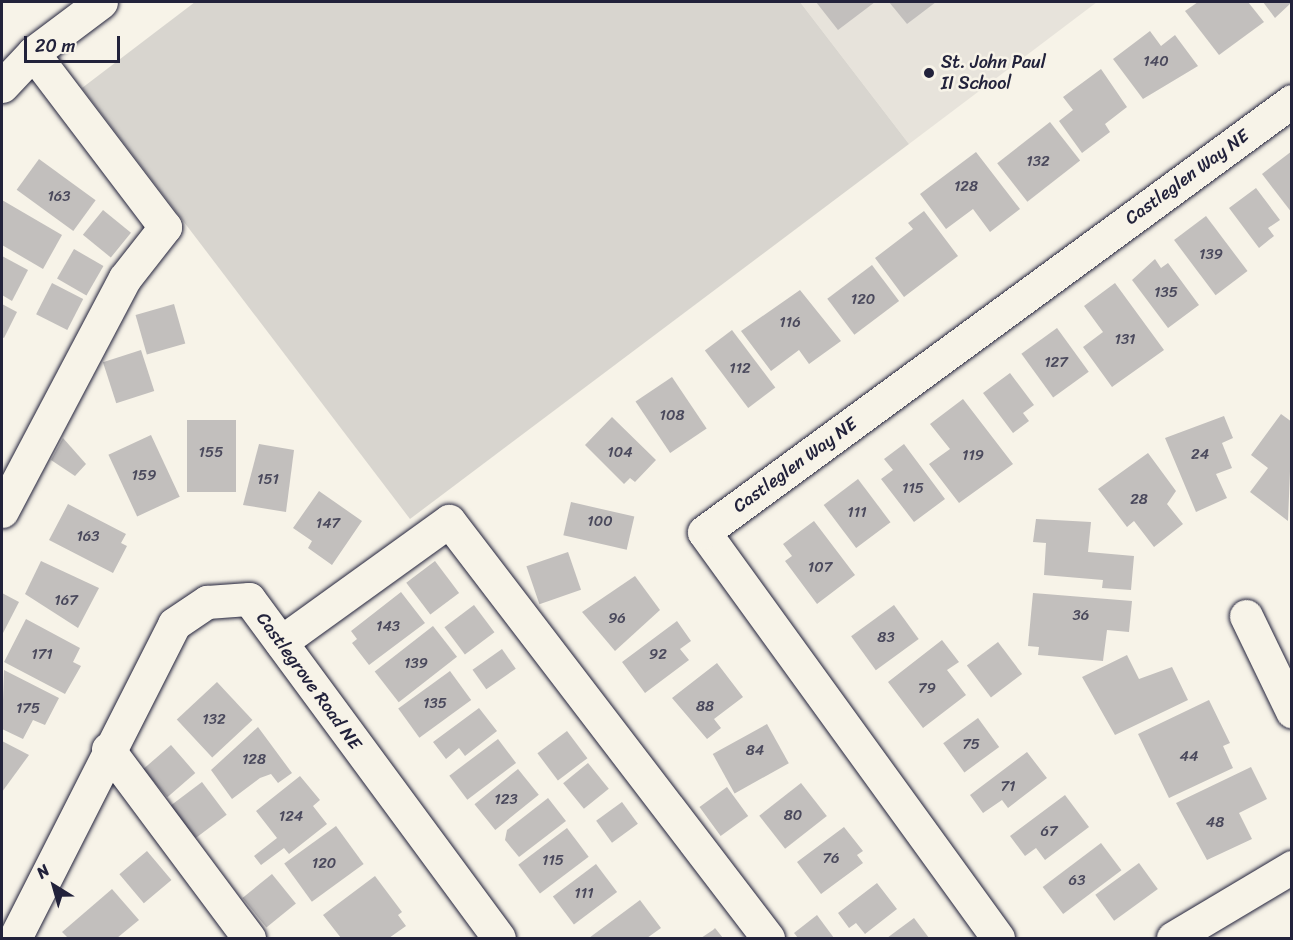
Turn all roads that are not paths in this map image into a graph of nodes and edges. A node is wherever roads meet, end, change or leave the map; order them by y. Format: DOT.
graph roads {
  1 [pos="101,2"];
  2 [pos="33,53"];
  3 [pos="2,86"];
  4 [pos="1292,101"];
  5 [pos="2,512"];
  6 [pos="1246,616"];
  7 [pos="281,642"];
  8 [pos="1292,711"];
  9 [pos="108,749"];
  10 [pos="1292,867"];
  11 [pos="15,939"];
  12 [pos="249,939"];
  13 [pos="499,939"];
  14 [pos="768,939"];
  15 [pos="998,939"];
  16 [pos="1173,939"];
  1 -- 2 [label="street"];
  2 -- 3 [label="street"];
  2 -- 5 [label="street"];
  4 -- 15 [label="street, Castleglen Way NE"];
  6 -- 8 [label="street"];
  7 -- 9 [label="street, Castlegrove Road NE"];
  7 -- 13 [label="street, Castlegrove Road NE"];
  7 -- 14 [label="street"];
  9 -- 11 [label="street, Castlegrove Road NE"];
  9 -- 12 [label="street"];
  10 -- 16 [label="street"];
}
